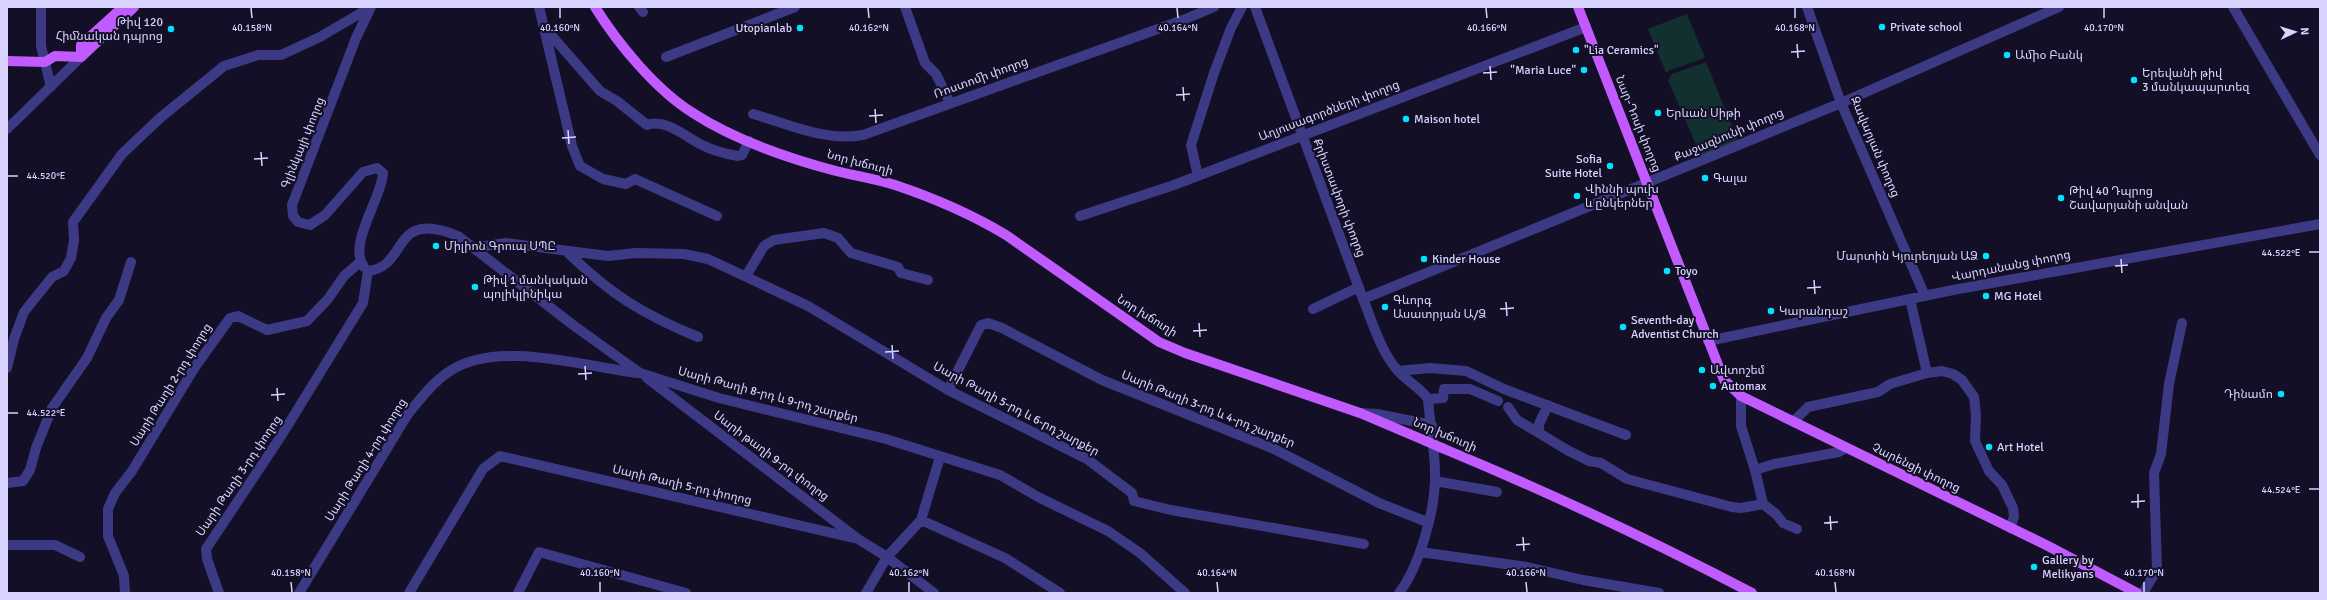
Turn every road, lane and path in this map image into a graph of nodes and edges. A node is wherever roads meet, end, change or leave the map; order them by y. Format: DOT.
graph roads {
  1 [pos="41,7"];
  2 [pos="123,7"];
  3 [pos="134,7"];
  4 [pos="371,7"];
  5 [pos="539,7"];
  6 [pos="595,7"];
  7 [pos="795,7"];
  8 [pos="905,7"];
  9 [pos="1214,7"];
  10 [pos="1242,7"];
  11 [pos="1255,7"];
  12 [pos="1578,7"];
  13 [pos="1807,7"];
  14 [pos="2059,7"];
  15 [pos="2233,7"];
  16 [pos="543,26"];
  17 [pos="1586,27"];
  18 [pos="81,57"];
  19 [pos="666,57"];
  20 [pos="7,61"];
  21 [pos="45,62"];
  22 [pos="51,87"];
  23 [pos="950,103"];
  24 [pos="1842,103"];
  25 [pos="753,114"];
  26 [pos="7,130"];
  27 [pos="1302,135"];
  28 [pos="749,141"];
  29 [pos="2320,155"];
  30 [pos="1198,176"];
  31 [pos="1647,183"];
  32 [pos="717,216"];
  33 [pos="1080,216"];
  34 [pos="2320,224"];
  35 [pos="477,251"];
  36 [pos="567,252"];
  37 [pos="130,262"];
  38 [pos="360,262"];
  39 [pos="368,271"];
  40 [pos="746,276"];
  41 [pos="928,280"];
  42 [pos="1359,287"];
  43 [pos="1925,296"];
  44 [pos="1363,299"];
  45 [pos="1910,299"];
  46 [pos="1313,309"];
  47 [pos="2182,323"];
  48 [pos="698,337"];
  49 [pos="1708,341"];
  50 [pos="7,368"];
  51 [pos="1398,371"];
  52 [pos="640,373"];
  53 [pos="1927,374"];
  54 [pos="948,390"];
  55 [pos="1741,396"];
  56 [pos="1428,399"];
  57 [pos="1498,401"];
  58 [pos="1548,405"];
  59 [pos="1508,407"];
  60 [pos="1360,413"];
  61 [pos="1794,421"];
  62 [pos="1432,425"];
  63 [pos="1539,433"];
  64 [pos="1626,435"];
  65 [pos="1846,448"];
  66 [pos="940,457"];
  67 [pos="1755,470"];
  68 [pos="1435,481"];
  69 [pos="7,483"];
  70 [pos="1497,492"];
  71 [pos="1763,504"];
  72 [pos="922,520"];
  73 [pos="1427,522"];
  74 [pos="2010,528"];
  75 [pos="1797,529"];
  76 [pos="858,539"];
  77 [pos="1364,544"];
  78 [pos="7,545"];
  79 [pos="1420,552"];
  80 [pos="80,557"];
  81 [pos="887,557"];
  82 [pos="125,593"];
  83 [pos="219,593"];
  84 [pos="299,593"];
  85 [pos="409,593"];
  86 [pos="518,593"];
  87 [pos="686,593"];
  88 [pos="866,593"];
  89 [pos="934,593"];
  90 [pos="1060,593"];
  91 [pos="1185,593"];
  92 [pos="1399,593"];
  93 [pos="1659,593"];
  94 [pos="1752,593"];
  95 [pos="2137,593"];
  96 [pos="2142,593"];
  1 -- 21 [label="street"];
  2 -- 18 [label="main road"];
  3 -- 18 [label="main road"];
  4 -- 38 [label="street, Գլինկայի փողոց"];
  4 -- 50 [label="street"];
  5 -- 16 [label="street"];
  6 -- 28 [label="main road, Նոր խճուղի"];
  7 -- 19 [label="street"];
  8 -- 23 [label="street"];
  9 -- 23 [label="street, Ռոստոմի փողոց"];
  10 -- 30 [label="street"];
  11 -- 27 [label="street, Քրիստափորի փողոց"];
  12 -- 17 [label="main road, Նար-Դոսի փողոց"];
  13 -- 24 [label="street, Զավարյան փողոց"];
  14 -- 24 [label="street, Քաջազնունի փողոց"];
  15 -- 29 [label="street"];
  16 -- 28 [label="street"];
  16 -- 32 [label="street"];
  17 -- 27 [label="street, Աղյուսագործների փողոց"];
  17 -- 31 [label="main road, Նար-Դոսի փողոց"];
  18 -- 21 [label="main road"];
  18 -- 22 [label="street"];
  20 -- 21 [label="main road"];
  21 -- 22 [label="street"];
  22 -- 26 [label="street"];
  23 -- 25 [label="street, Ռոստոմի փողոց"];
  24 -- 31 [label="street, Քաջազնունի փողոց"];
  24 -- 43 [label="street, Զավարյան փողոց"];
  27 -- 30 [label="street, Աղյուսագործների փողոց"];
  27 -- 42 [label="street, Քրիստափորի փողոց"];
  28 -- 60 [label="main road, Նոր խճուղի"];
  30 -- 33 [label="street, Աղյուսագործների փողոց"];
  31 -- 44 [label="street, Քաջազնունի փողոց"];
  31 -- 49 [label="main road, Նար-Դոսի փողոց"];
  34 -- 43 [label="street, Վարդանանց փողոց"];
  35 -- 36 [label="street, Սարի Թաղի 5-րդ և 6-րդ շարքեր"];
  35 -- 39 [label="street, Սարի Թաղի 8-րդ և 9-րդ շարքեր"];
  35 -- 52 [label="street, Սարի Թաղի 8-րդ և 9-րդ շարքեր"];
  36 -- 40 [label="street, Սարի Թաղի 5-րդ և 6-րդ շարքեր"];
  36 -- 48 [label="street"];
  37 -- 69 [label="street"];
  38 -- 39 [label="street"];
  38 -- 82 [label="street, Սարի Թաղի 2-րդ փողոց"];
  39 -- 83 [label="street, Սարի Թաղի 3-րդ փողոց"];
  40 -- 41 [label="street"];
  40 -- 54 [label="street, Սարի Թաղի 5-րդ և 6-րդ շարքեր"];
  42 -- 44 [label="street, Քրիստափորի փողոց"];
  42 -- 46 [label="street"];
  43 -- 45 [label="street, Վարդանանց փողոց"];
  44 -- 51 [label="street, Քրիստափորի փողոց"];
  45 -- 49 [label="street, Վարդանանց փողոց"];
  45 -- 53 [label="street"];
  47 -- 96 [label="street"];
  49 -- 55 [label="main road, Չարենցի փողոց"];
  51 -- 56 [label="street, Քրիստափորի փողոց"];
  51 -- 58 [label="street"];
  52 -- 66 [label="street, Սարի Թաղի 8-րդ և 9-րդ շարքեր"];
  52 -- 76 [label="street, Սարի թաղի 9-րդ փողոց"];
  52 -- 84 [label="street, Սարի Թաղի 4-րդ փողոց"];
  53 -- 61 [label="street"];
  53 -- 74 [label="street"];
  54 -- 73 [label="street, Սարի Թաղի 3-րդ և 4-րդ շարքեր"];
  54 -- 77 [label="street, Սարի Թաղի 5-րդ և 6-րդ շարքեր"];
  55 -- 61 [label="main road, Չարենցի փողոց"];
  55 -- 67 [label="street"];
  56 -- 57 [label="street"];
  56 -- 62 [label="street"];
  58 -- 63 [label="street"];
  58 -- 64 [label="street"];
  59 -- 63 [label="street"];
  60 -- 62 [label="street"];
  60 -- 94 [label="main road, Նոր խճուղի, bridge"];
  61 -- 65 [label="main road, Չարենցի փողոց"];
  62 -- 68 [label="street"];
  63 -- 71 [label="street"];
  65 -- 67 [label="street"];
  65 -- 74 [label="main road, Չարենցի փողոց"];
  66 -- 72 [label="street"];
  66 -- 91 [label="street, Սարի Թաղի 8-րդ և 9-րդ շարքեր"];
  67 -- 71 [label="street"];
  68 -- 70 [label="street"];
  68 -- 73 [label="street"];
  71 -- 75 [label="street"];
  72 -- 81 [label="street"];
  72 -- 90 [label="street"];
  73 -- 79 [label="street"];
  74 -- 95 [label="main road, Չարենցի փողոց"];
  76 -- 81 [label="street, Սարի թաղի 9-րդ փողոց"];
  76 -- 85 [label="street, Սարի Թաղի 5-րդ փողոց"];
  78 -- 80 [label="street"];
  79 -- 92 [label="street"];
  79 -- 93 [label="street"];
  81 -- 88 [label="street"];
  81 -- 89 [label="street"];
  86 -- 87 [label="street"];
}
